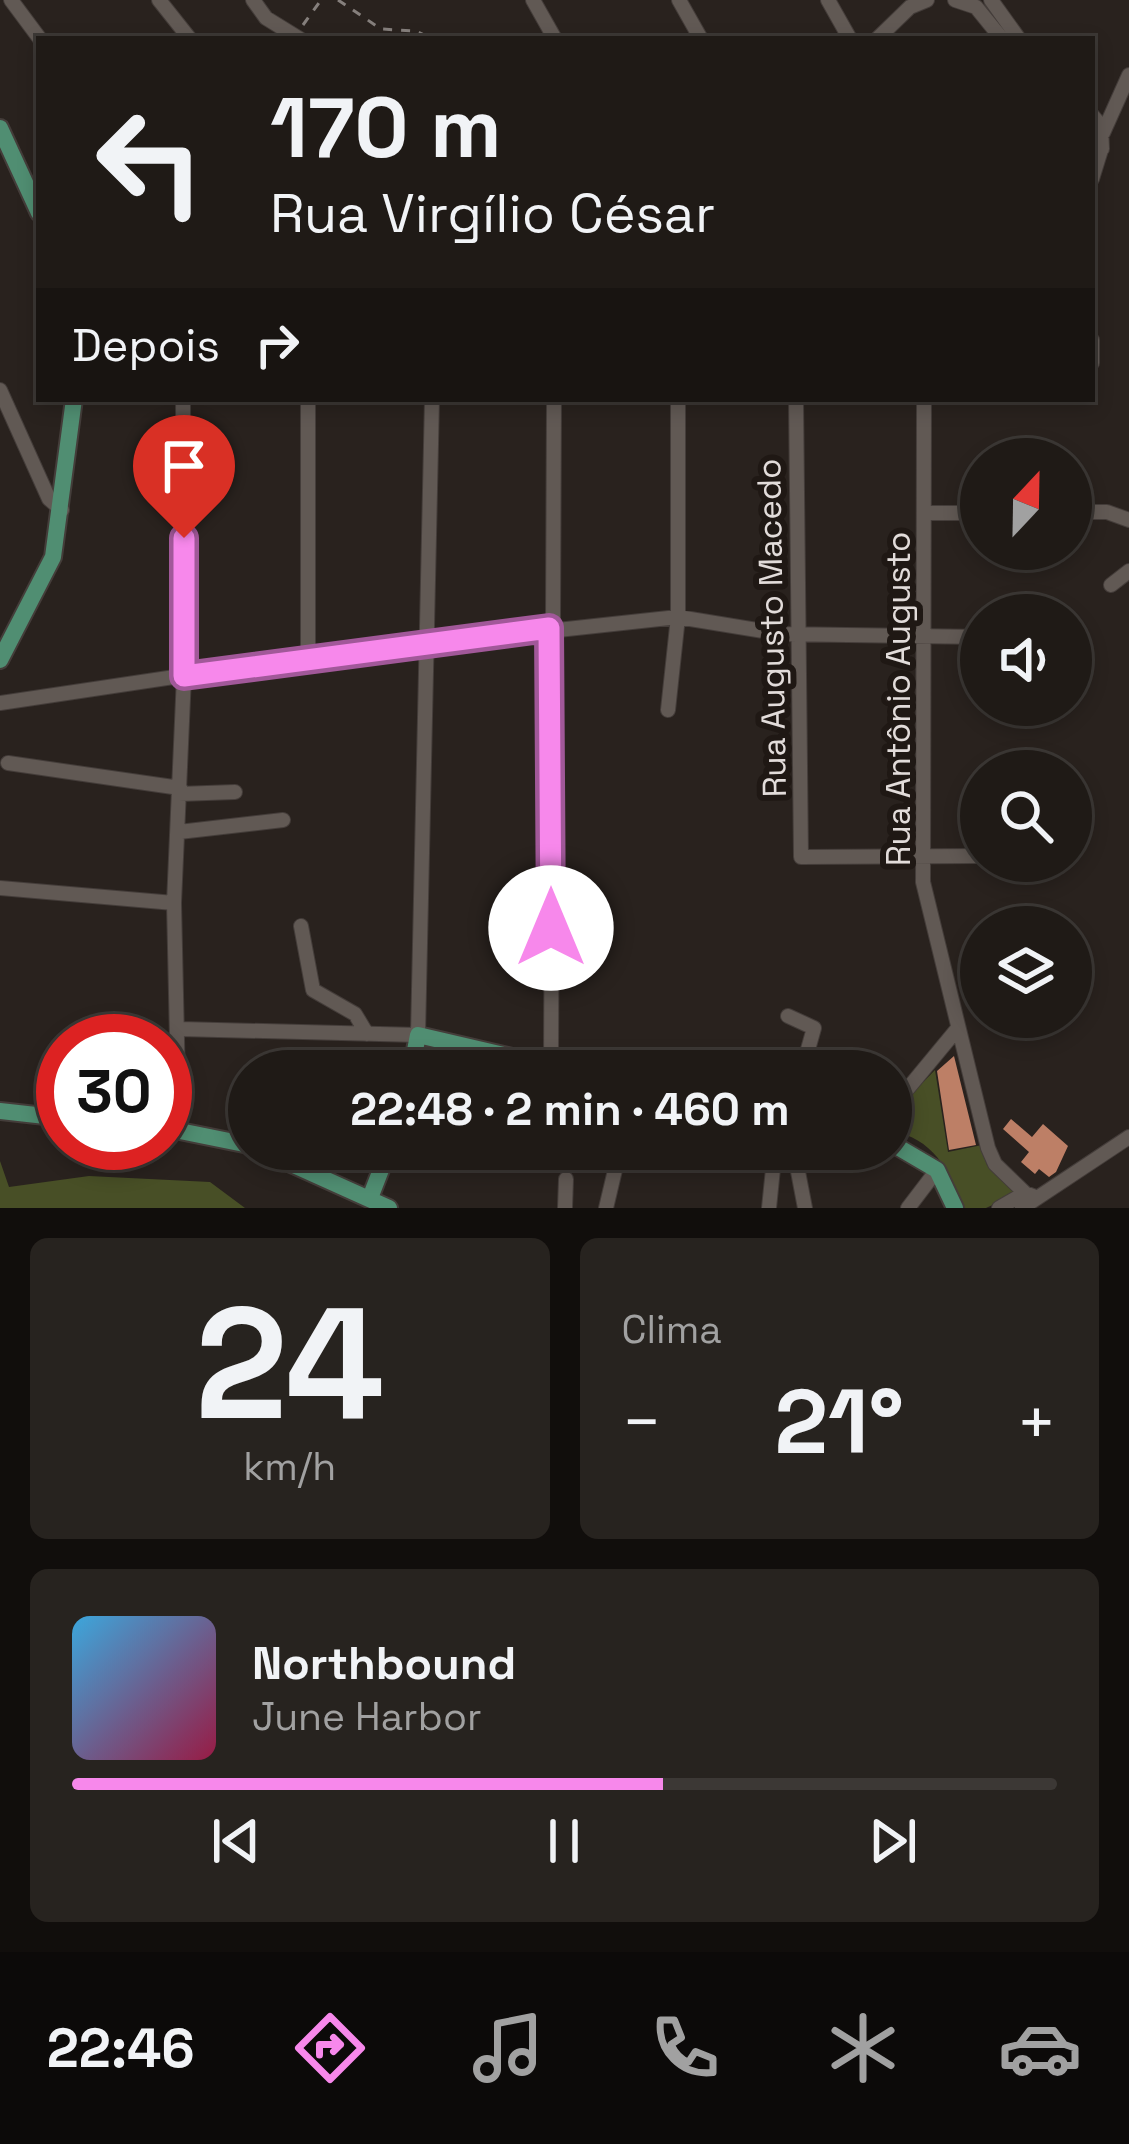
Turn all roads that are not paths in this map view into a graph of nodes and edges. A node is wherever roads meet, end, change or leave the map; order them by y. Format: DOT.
graph roads {
  1 [pos="10,0"];
  2 [pos="159,0"];
  3 [pos="253,0"];
  4 [pos="533,0"];
  5 [pos="679,0"];
  6 [pos="828,0"];
  7 [pos="903,0"];
  8 [pos="927,0"];
  9 [pos="955,0"];
  10 [pos="991,0"];
  11 [pos="891,26"];
  12 [pos="38,36"];
  13 [pos="188,36"];
  14 [pos="294,36"];
  15 [pos="552,36"];
  16 [pos="699,36"];
  17 [pos="848,36"];
  18 [pos="881,36"];
  19 [pos="999,36"];
  20 [pos="1017,36"];
  21 [pos="1129,75"];
  22 [pos="1117,98"];
  23 [pos="1095,109"];
  24 [pos="1095,117"];
  25 [pos="0,128"];
  26 [pos="1103,134"];
  27 [pos="1096,154"];
  28 [pos="36,206"];
  29 [pos="0,390"];
  30 [pos="74,402"];
  31 [pos="183,402"];
  32 [pos="308,402"];
  33 [pos="432,402"];
  34 [pos="554,402"];
  35 [pos="677,402"];
  36 [pos="796,402"];
  37 [pos="924,402"];
  38 [pos="62,510"];
  39 [pos="1092,512"];
  40 [pos="926,513"];
  41 [pos="960,513"];
  42 [pos="1129,520"];
  43 [pos="1129,571"];
  44 [pos="1111,585"];
  45 [pos="679,617"];
  46 [pos="549,628"];
  47 [pos="797,634"];
  48 [pos="960,637"];
  49 [pos="923,638"];
  50 [pos="428,644"];
  51 [pos="308,657"];
  52 [pos="0,660"];
  53 [pos="184,676"];
  54 [pos="0,703"];
  55 [pos="668,710"];
  56 [pos="8,763"];
  57 [pos="180,791"];
  58 [pos="235,792"];
  59 [pos="284,820"];
  60 [pos="179,832"];
  61 [pos="922,854"];
  62 [pos="960,855"];
  63 [pos="0,888"];
  64 [pos="174,904"];
  65 [pos="301,926"];
  66 [pos="179,1014"];
  67 [pos="788,1016"];
  68 [pos="192,1028"];
  69 [pos="958,1028"];
  70 [pos="368,1034"];
  71 [pos="418,1035"];
  72 [pos="415,1050"];
  73 [pos="484,1050"];
  74 [pos="551,1050"];
  75 [pos="808,1050"];
  76 [pos="912,1084"];
  77 [pos="0,1111"];
  78 [pos="36,1115"];
  79 [pos="192,1133"];
  80 [pos="1129,1137"];
  81 [pos="228,1141"];
  82 [pos="912,1155"];
  83 [pos="300,1170"];
  84 [pos="380,1170"];
  85 [pos="615,1170"];
  86 [pos="773,1170"];
  87 [pos="798,1170"];
  88 [pos="937,1170"];
  89 [pos="566,1179"];
  90 [pos="1028,1200"];
  91 [pos="366,1203"];
  92 [pos="389,1208"];
  93 [pos="566,1208"];
  94 [pos="606,1208"];
  95 [pos="769,1208"];
  96 [pos="805,1208"];
  97 [pos="908,1208"];
  98 [pos="955,1208"];
  99 [pos="999,1208"];
  1 -- 12 [label="street"];
  2 -- 13 [label="street"];
  3 -- 14 [label="street"];
  4 -- 15 [label="street"];
  5 -- 16 [label="street"];
  6 -- 17 [label="street"];
  7 -- 11 [label="street"];
  8 -- 11 [label="street"];
  9 -- 19 [label="street"];
  10 -- 20 [label="street"];
  11 -- 18 [label="street"];
  21 -- 22 [label="street"];
  22 -- 23 [label="street"];
  22 -- 26 [label="street"];
  24 -- 26 [label="street"];
  25 -- 28 [label="main road"];
  26 -- 27 [label="street"];
  29 -- 38 [label="street"];
  30 -- 38 [label="main road"];
  31 -- 53 [label="street"];
  32 -- 51 [label="street"];
  33 -- 50 [label="street"];
  34 -- 46 [label="street"];
  35 -- 45 [label="street"];
  36 -- 47 [label="street, Rua Augusto Macedo"];
  37 -- 40 [label="street, Rua Antônio Augusto"];
  38 -- 52 [label="main road"];
  39 -- 42 [label="street"];
  40 -- 41 [label="street"];
  40 -- 49 [label="street, Rua Antônio Augusto"];
  43 -- 44 [label="street"];
  45 -- 46 [label="street"];
  45 -- 47 [label="street"];
  45 -- 55 [label="street"];
  46 -- 50 [label="street"];
  46 -- 74 [label="street"];
  47 -- 49 [label="street"];
  47 -- 61 [label="street, Rua Augusto Macedo"];
  48 -- 49 [label="street"];
  49 -- 61 [label="street, Rua Antônio Augusto"];
  50 -- 51 [label="street"];
  50 -- 71 [label="street"];
  51 -- 53 [label="street"];
  53 -- 54 [label="street"];
  53 -- 57 [label="street"];
  56 -- 57 [label="street"];
  57 -- 58 [label="street"];
  57 -- 60 [label="street"];
  59 -- 60 [label="street"];
  60 -- 64 [label="street"];
  61 -- 62 [label="street"];
  61 -- 69 [label="street, Rua Antônio Augusto"];
  63 -- 64 [label="street"];
  64 -- 66 [label="street"];
  65 -- 70 [label="street"];
  67 -- 75 [label="street"];
  68 -- 70 [label="street"];
  69 -- 76 [label="street"];
  69 -- 90 [label="street, Rua Antônio Augusto"];
  70 -- 71 [label="street"];
  71 -- 72 [label="main road"];
  71 -- 73 [label="main road"];
  77 -- 78 [label="main road"];
  79 -- 81 [label="main road"];
  80 -- 90 [label="street"];
  82 -- 88 [label="main road"];
  83 -- 91 [label="main road"];
  84 -- 91 [label="main road"];
  85 -- 94 [label="street"];
  86 -- 95 [label="street"];
  87 -- 96 [label="street"];
  88 -- 97 [label="street"];
  88 -- 98 [label="main road"];
  89 -- 93 [label="street"];
  90 -- 99 [label="street"];
  91 -- 92 [label="main road"];
}
